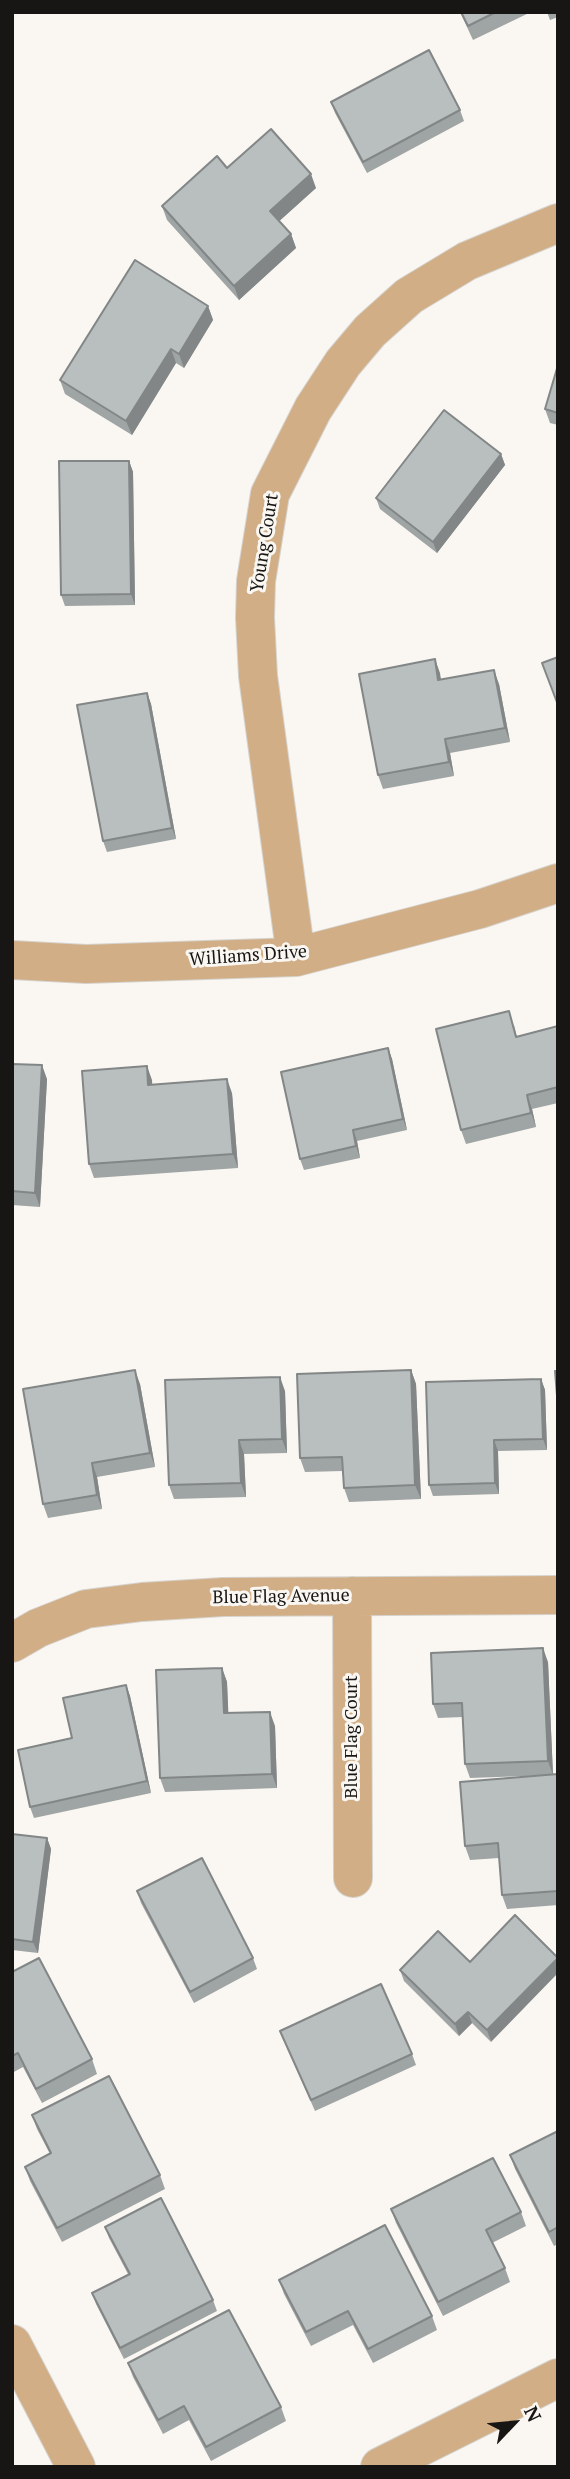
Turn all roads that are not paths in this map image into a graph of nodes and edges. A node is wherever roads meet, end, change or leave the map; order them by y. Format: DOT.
graph roads {
  1 [pos="558,223"];
  2 [pos="558,883"];
  3 [pos="296,957"];
  4 [pos="12,960"];
  5 [pos="558,1595"];
  6 [pos="352,1596"];
  7 [pos="12,1643"];
  8 [pos="353,1878"];
  9 [pos="12,2344"];
  10 [pos="558,2378"];
  11 [pos="76,2467"];
  12 [pos="380,2467"];
  1 -- 3 [label="street, Young Court"];
  2 -- 3 [label="street, Williams Drive"];
  3 -- 4 [label="street, Williams Drive"];
  5 -- 6 [label="street, Blue Flag Avenue"];
  6 -- 7 [label="street, Blue Flag Avenue"];
  6 -- 8 [label="street, Blue Flag Court"];
  9 -- 11 [label="street"];
  10 -- 12 [label="street"];
}
